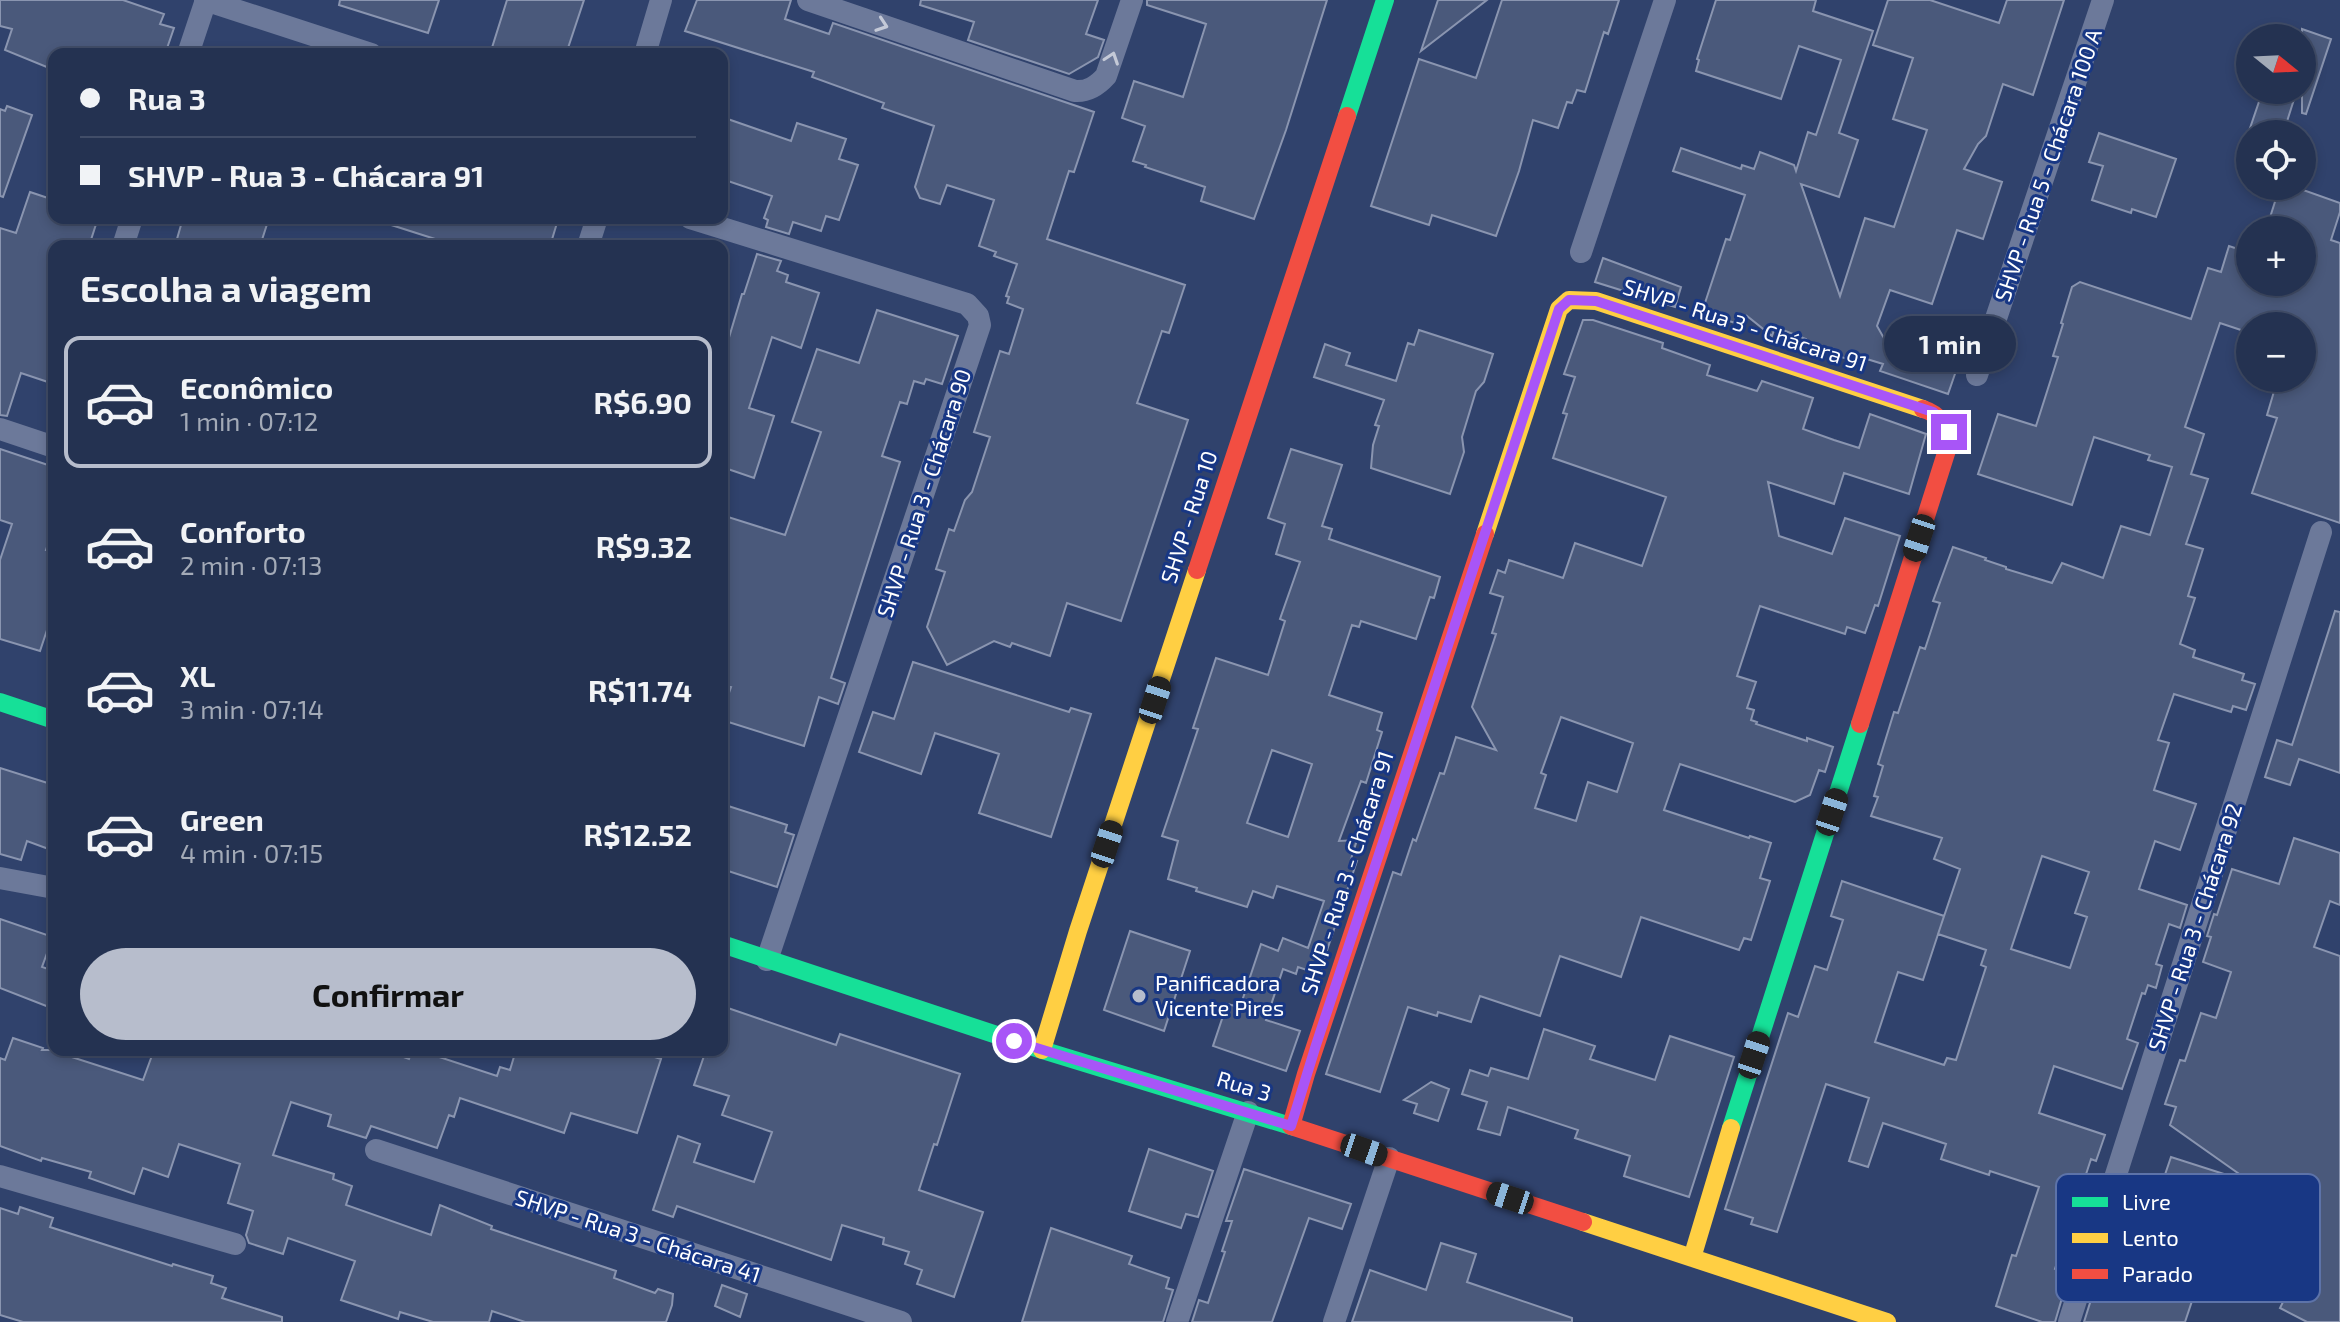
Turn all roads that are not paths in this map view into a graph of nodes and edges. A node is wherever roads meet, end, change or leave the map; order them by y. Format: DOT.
graph roads {
  1 [pos="205,0"];
  2 [pos="661,0"];
  3 [pos="808,0"];
  4 [pos="1132,0"];
  5 [pos="1385,0"];
  6 [pos="1665,0"];
  7 [pos="2103,0"];
  8 [pos="190,48"];
  9 [pos="353,48"];
  10 [pos="647,48"];
  11 [pos="709,224"];
  12 [pos="1581,252"];
  13 [pos="1977,375"];
  14 [pos="0,429"];
  15 [pos="48,445"];
  16 [pos="2321,532"];
  17 [pos="0,702"];
  18 [pos="48,718"];
  19 [pos="0,878"];
  20 [pos="48,887"];
  21 [pos="728,946"];
  22 [pos="767,960"];
  23 [pos="1042,1050"];
  24 [pos="1248,1112"];
  25 [pos="1291,1126"];
  26 [pos="376,1150"];
  27 [pos="1389,1158"];
  28 [pos="2116,1174"];
  29 [pos="0,1176"];
  30 [pos="235,1244"];
  31 [pos="1692,1258"];
  32 [pos="2075,1302"];
  33 [pos="1853,1316"];
  34 [pos="901,1322"];
  35 [pos="1177,1322"];
  36 [pos="1334,1322"];
  37 [pos="1887,1322"];
  38 [pos="2069,1322"];
  1 -- 8 [label="street"];
  1 -- 9 [label="street"];
  2 -- 10 [label="street"];
  3 -- 4 [label="street, one-way"];
  5 -- 23 [label="street, SHVP - Rua 10"];
  6 -- 12 [label="street"];
  7 -- 13 [label="street, SHVP - Rua 5 - Chácara 100 A"];
  11 -- 22 [label="street, SHVP - Rua 3 - Chácara 90"];
  14 -- 15 [label="street"];
  16 -- 28 [label="street, SHVP - Rua 3 - Chácara 92"];
  17 -- 18 [label="street"];
  19 -- 20 [label="street"];
  21 -- 22 [label="street, Rua 3"];
  22 -- 23 [label="street, Rua 3"];
  23 -- 24 [label="street, Rua 3"];
  24 -- 25 [label="street, Rua 3"];
  24 -- 35 [label="street"];
  25 -- 27 [label="street, Rua 3"];
  25 -- 31 [label="street, SHVP - Rua 3 - Chácara 91"];
  26 -- 34 [label="street, SHVP - Rua 3 - Chácara 41"];
  27 -- 31 [label="street, Rua 3"];
  27 -- 36 [label="street"];
  29 -- 30 [label="street"];
  31 -- 33 [label="street, Rua 3"];
  32 -- 38 [label="street, SHVP - Rua 3 - Chácara 92"];
  33 -- 37 [label="street, Rua 3"];
}
